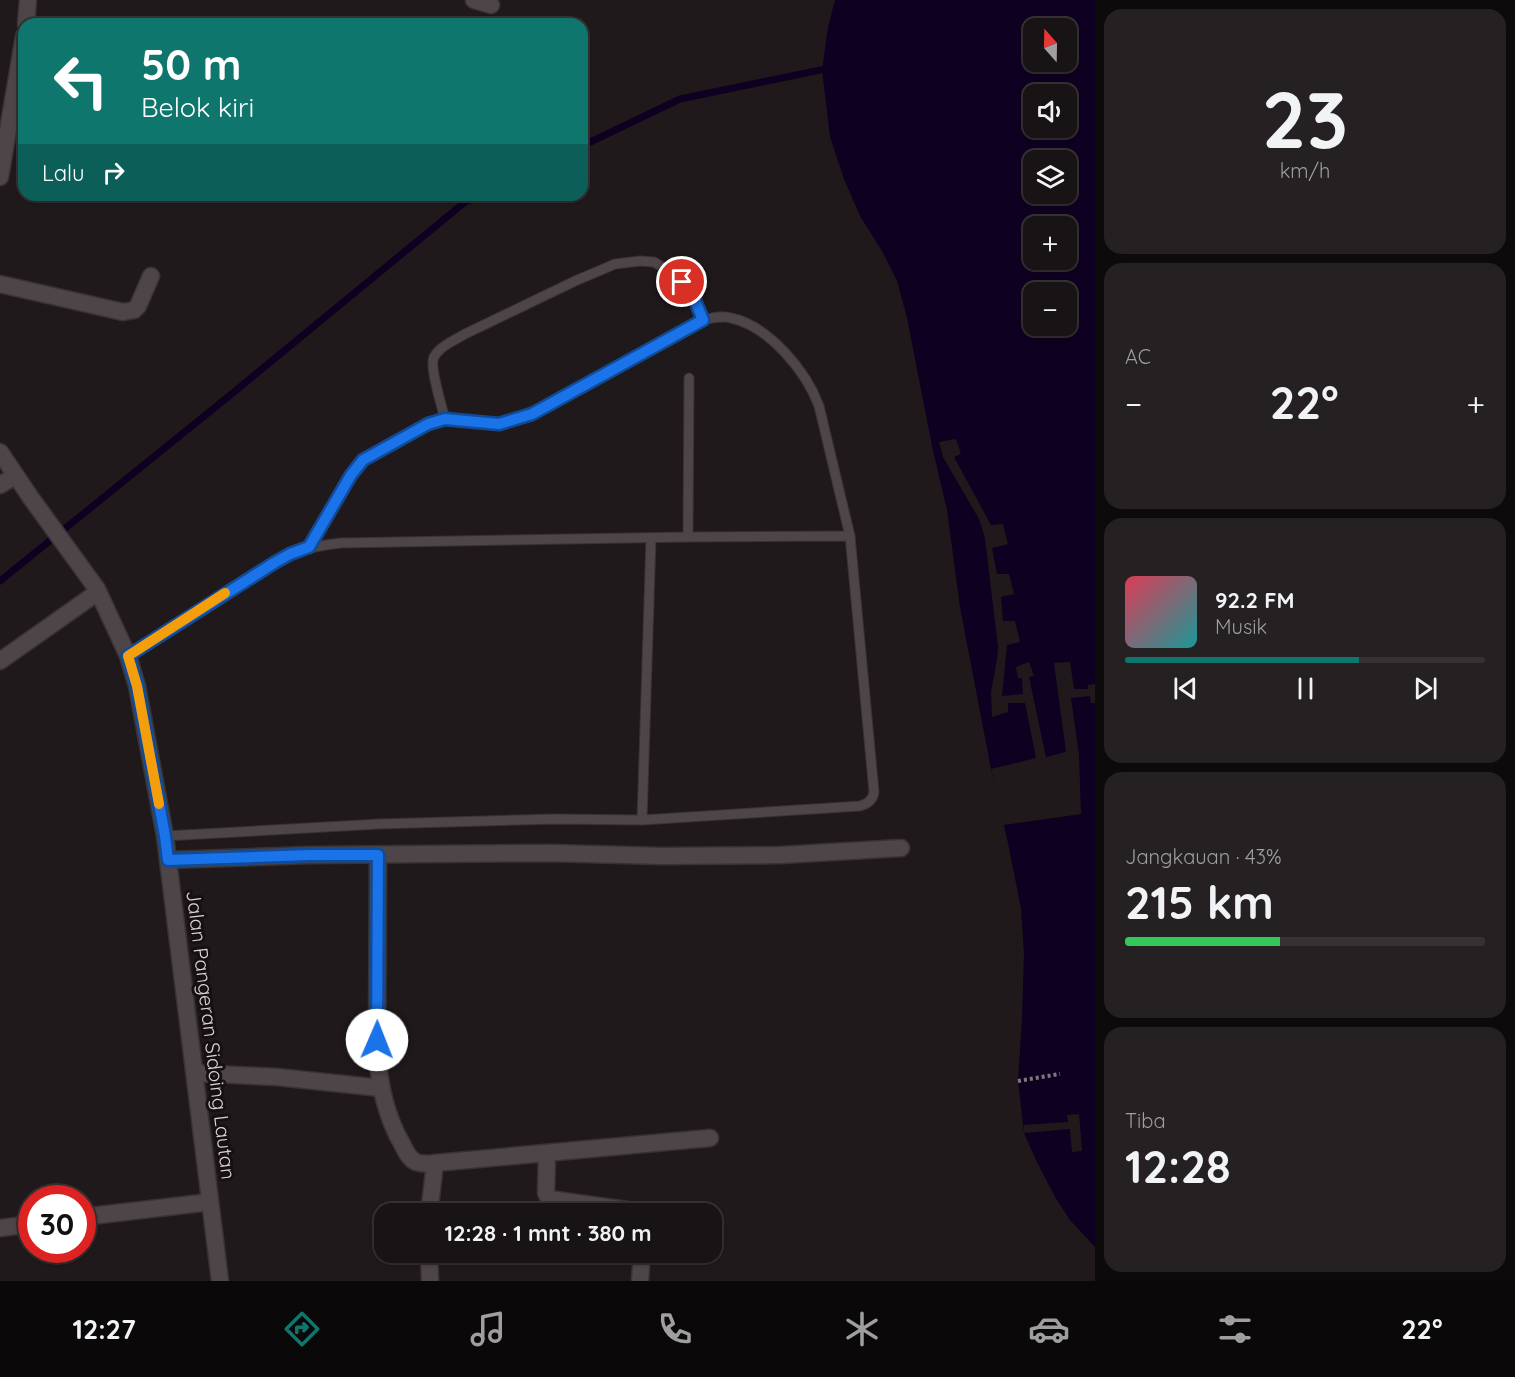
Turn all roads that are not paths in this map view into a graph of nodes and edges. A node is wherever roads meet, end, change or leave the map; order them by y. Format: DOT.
graph roads {
  1 [pos="28,0"];
  2 [pos="474,0"];
  3 [pos="491,5"];
  4 [pos="26,18"];
  5 [pos="18,85"];
  6 [pos="2,150"];
  7 [pos="0,177"];
  8 [pos="151,276"];
  9 [pos="0,284"];
  10 [pos="703,320"];
  11 [pos="689,378"];
  12 [pos="445,419"];
  13 [pos="0,452"];
  14 [pos="15,476"];
  15 [pos="0,486"];
  16 [pos="850,536"];
  17 [pos="688,537"];
  18 [pos="651,538"];
  19 [pos="309,547"];
  20 [pos="98,591"];
  21 [pos="128,656"];
  22 [pos="0,661"];
  23 [pos="642,820"];
  24 [pos="165,836"];
  25 [pos="901,848"];
  26 [pos="378,855"];
  27 [pos="168,860"];
  28 [pos="195,1073"];
  29 [pos="381,1088"];
  30 [pos="710,1138"];
  31 [pos="547,1153"];
  32 [pos="435,1163"];
  33 [pos="210,1202"];
  34 [pos="430,1203"];
  35 [pos="577,1203"];
  36 [pos="96,1215"];
  37 [pos="18,1226"];
  38 [pos="0,1228"];
  39 [pos="429,1263"];
  40 [pos="641,1263"];
  41 [pos="220,1281"];
  42 [pos="430,1281"];
  43 [pos="640,1281"];
  1 -- 4 [label="street"];
  2 -- 3 [label="street"];
  5 -- 6 [label="street"];
  6 -- 7 [label="street"];
  8 -- 9 [label="street"];
  10 -- 12 [label="lane"];
  10 -- 12 [label="lane"];
  10 -- 16 [label="lane"];
  11 -- 17 [label="lane"];
  12 -- 19 [label="lane"];
  13 -- 14 [label="street"];
  14 -- 15 [label="street"];
  14 -- 20 [label="street, Jalan Pangeran Sidoing Lautan"];
  16 -- 17 [label="lane"];
  16 -- 23 [label="lane"];
  17 -- 18 [label="lane"];
  18 -- 19 [label="lane"];
  18 -- 23 [label="lane"];
  19 -- 21 [label="lane"];
  20 -- 21 [label="street, Jalan Pangeran Sidoing Lautan"];
  20 -- 22 [label="street"];
  21 -- 24 [label="street, Jalan Pangeran Sidoing Lautan"];
  23 -- 24 [label="lane"];
  24 -- 27 [label="street, Jalan Pangeran Sidoing Lautan"];
  25 -- 26 [label="street"];
  26 -- 27 [label="street"];
  26 -- 29 [label="street"];
  27 -- 28 [label="street, Jalan Pangeran Sidoing Lautan"];
  28 -- 29 [label="street"];
  28 -- 33 [label="street, Jalan Pangeran Sidoing Lautan"];
  29 -- 32 [label="street"];
  30 -- 31 [label="street"];
  31 -- 32 [label="street"];
  31 -- 35 [label="street"];
  32 -- 34 [label="street"];
  33 -- 36 [label="street"];
  33 -- 41 [label="street, Jalan Pangeran Sidoing Lautan"];
  37 -- 38 [label="street"];
  39 -- 42 [label="street"];
  40 -- 43 [label="street"];
}
